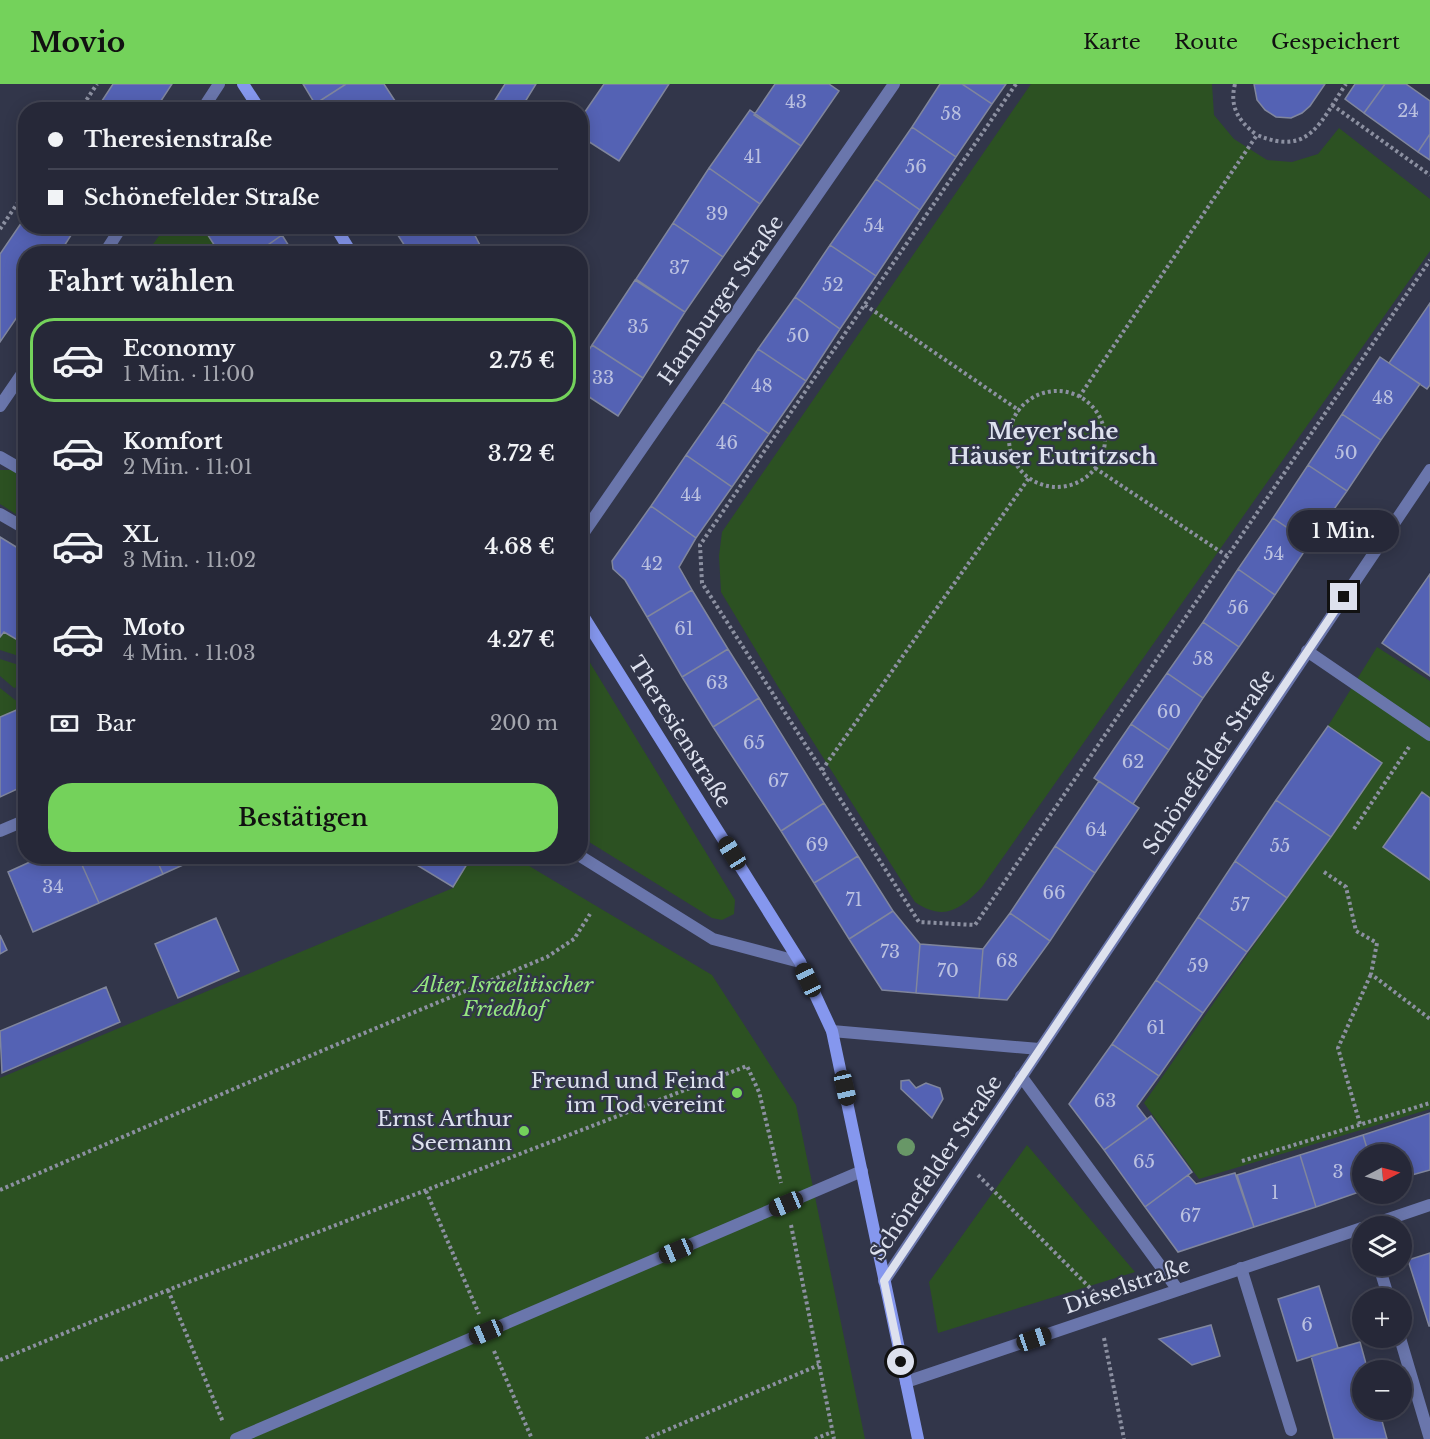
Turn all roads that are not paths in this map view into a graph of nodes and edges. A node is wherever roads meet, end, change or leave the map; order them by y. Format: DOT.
graph roads {
  1 [pos="219,84"];
  2 [pos="243,84"];
  3 [pos="894,84"];
  4 [pos="207,102"];
  5 [pos="255,102"];
  6 [pos="18,380"];
  7 [pos="0,406"];
  8 [pos="0,457"];
  9 [pos="18,467"];
  10 [pos="1430,470"];
  11 [pos="0,514"];
  12 [pos="18,525"];
  13 [pos="588,526"];
  14 [pos="588,624"];
  15 [pos="1307,651"];
  16 [pos="1426,732"];
  17 [pos="18,823"];
  18 [pos="0,831"];
  19 [pos="588,861"];
  20 [pos="800,962"];
  21 [pos="832,1031"];
  22 [pos="1039,1049"];
  23 [pos="1021,1076"];
  24 [pos="862,1171"];
  25 [pos="1430,1205"];
  26 [pos="1398,1216"];
  27 [pos="1352,1231"];
  28 [pos="1241,1268"];
  29 [pos="884,1281"];
  30 [pos="1178,1290"];
  31 [pos="1403,1348"];
  32 [pos="906,1382"];
  33 [pos="1292,1430"];
  34 [pos="236,1439"];
  35 [pos="918,1439"];
  36 [pos="1430,1439"];
  1 -- 4 [label="street"];
  2 -- 5 [label="main road"];
  3 -- 13 [label="street, Hamburger Straße"];
  6 -- 7 [label="street"];
  8 -- 9 [label="street"];
  10 -- 15 [label="street, Schönefelder Straße"];
  11 -- 12 [label="street"];
  14 -- 20 [label="main road, Theresienstraße"];
  15 -- 16 [label="street"];
  15 -- 22 [label="street, Schönefelder Straße"];
  17 -- 18 [label="street"];
  19 -- 20 [label="street"];
  20 -- 21 [label="main road, Theresienstraße"];
  21 -- 22 [label="street"];
  21 -- 24 [label="main road, Theresienstraße"];
  22 -- 23 [label="street, Schönefelder Straße"];
  23 -- 29 [label="street, Schönefelder Straße"];
  23 -- 30 [label="street, Schönefelder Straße"];
  24 -- 29 [label="main road, Theresienstraße"];
  24 -- 34 [label="street"];
  25 -- 26 [label="street, Dieselstraße"];
  27 -- 28 [label="street, Dieselstraße"];
  28 -- 30 [label="street, Dieselstraße"];
  28 -- 33 [label="street"];
  29 -- 32 [label="main road, Theresienstraße"];
  30 -- 32 [label="street, Dieselstraße"];
  31 -- 36 [label="street"];
  32 -- 35 [label="main road, Theresienstraße"];
}
